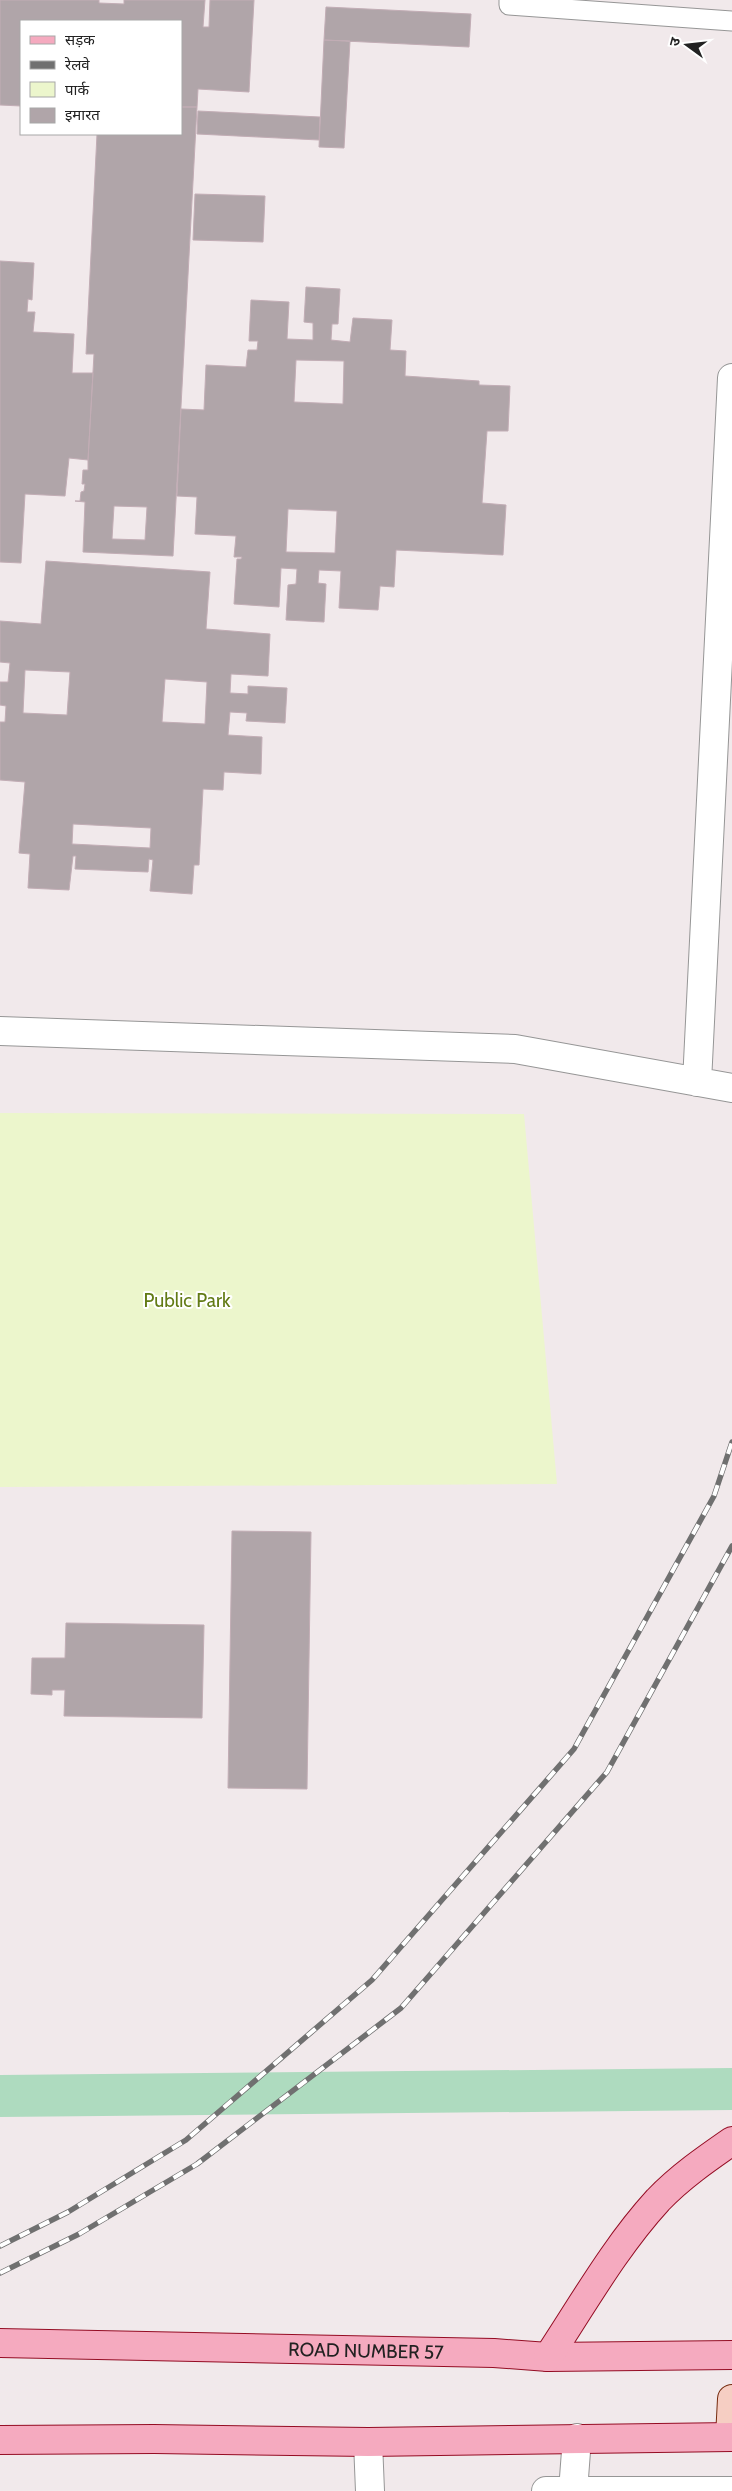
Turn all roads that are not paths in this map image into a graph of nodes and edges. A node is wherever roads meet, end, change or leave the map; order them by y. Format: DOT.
graph roads {
  1 [pos="509,0"];
  2 [pos="732,21"];
  3 [pos="732,378"];
  4 [pos="0,1030"];
  5 [pos="697,1082"];
  6 [pos="732,1088"];
  7 [pos="732,2141"];
  8 [pos="0,2343"];
  9 [pos="732,2355"];
  10 [pos="548,2357"];
  11 [pos="732,2399"];
  12 [pos="731,2437"];
  13 [pos="576,2438"];
  14 [pos="0,2440"];
  15 [pos="368,2442"];
  16 [pos="370,2491"];
  17 [pos="546,2491"];
  18 [pos="573,2491"];
  19 [pos="732,2491"];
  1 -- 2 [label="lane"];
  3 -- 5 [label="street"];
  4 -- 5 [label="street"];
  5 -- 6 [label="street"];
  7 -- 10 [label="main road"];
  8 -- 10 [label="main road, ROAD NUMBER 57"];
  9 -- 10 [label="main road, ROAD NUMBER 57"];
  11 -- 12 [label="main road"];
  12 -- 13 [label="main road"];
  13 -- 15 [label="main road"];
  13 -- 18 [label="street"];
  14 -- 15 [label="main road"];
  15 -- 16 [label="street"];
  17 -- 18 [label="street"];
  18 -- 19 [label="street"];
}
